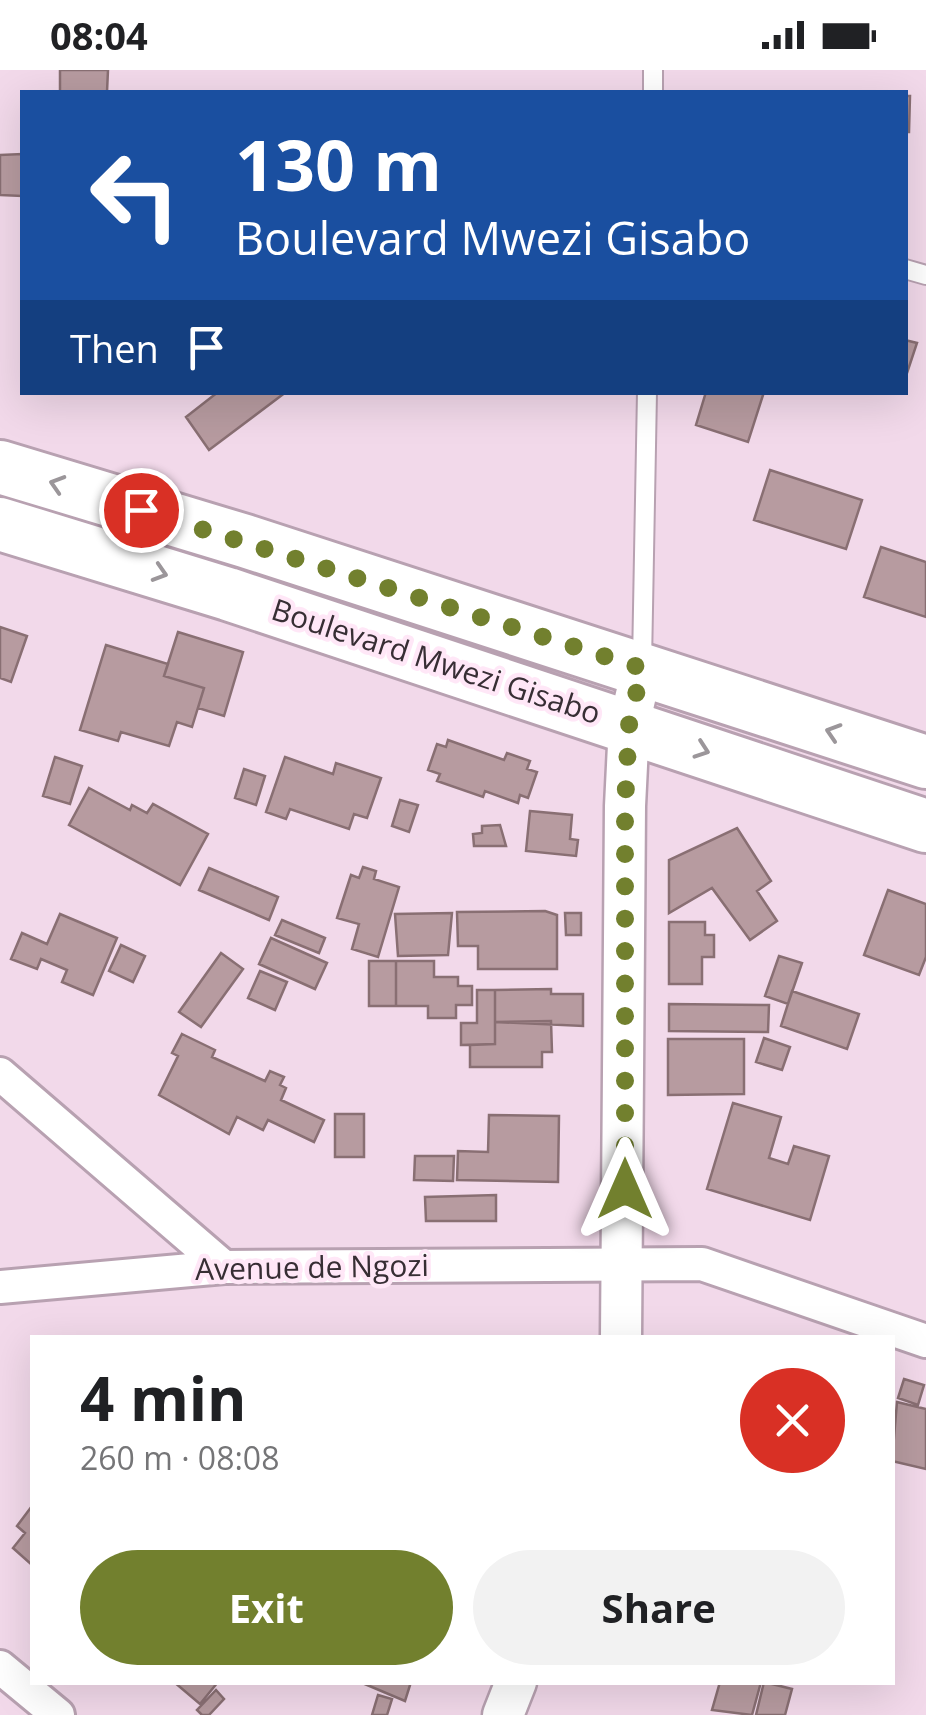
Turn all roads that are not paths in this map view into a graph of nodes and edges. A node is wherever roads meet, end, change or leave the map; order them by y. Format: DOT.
graph roads {
  1 [pos="647,395"];
  2 [pos="0,469"];
  3 [pos="0,524"];
  4 [pos="245,541"];
  5 [pos="228,594"];
  6 [pos="642,668"];
  7 [pos="629,725"];
  8 [pos="926,762"];
  9 [pos="926,826"];
  10 [pos="0,1074"];
  11 [pos="625,1266"];
  12 [pos="224,1267"];
  13 [pos="0,1286"];
  14 [pos="621,1335"];
  15 [pos="926,1341"];
  16 [pos="0,1667"];
  17 [pos="515,1685"];
  18 [pos="58,1715"];
  19 [pos="504,1715"];
  1 -- 6 [label="lane"];
  4 -- 2 [label="main road, Boulevard Mwezi Gisabo, one-way"];
  3 -- 5 [label="main road, Boulevard Mwezi Gisabo, one-way"];
  4 -- 5 [label="main road"];
  4 -- 6 [label="main road, Boulevard Mwezi Gisabo"];
  5 -- 7 [label="main road, Boulevard Mwezi Gisabo"];
  6 -- 7 [label="street"];
  8 -- 6 [label="main road, Boulevard Mwezi Gisabo, one-way"];
  7 -- 9 [label="main road, Boulevard Mwezi Gisabo, one-way"];
  7 -- 11 [label="street"];
  10 -- 12 [label="street"];
  11 -- 12 [label="street, Avenue de Ngozi"];
  11 -- 14 [label="street"];
  11 -- 15 [label="street, Avenue de Ngozi"];
  12 -- 13 [label="street, Avenue de Ngozi"];
  16 -- 18 [label="street"];
  17 -- 19 [label="street"];
}
